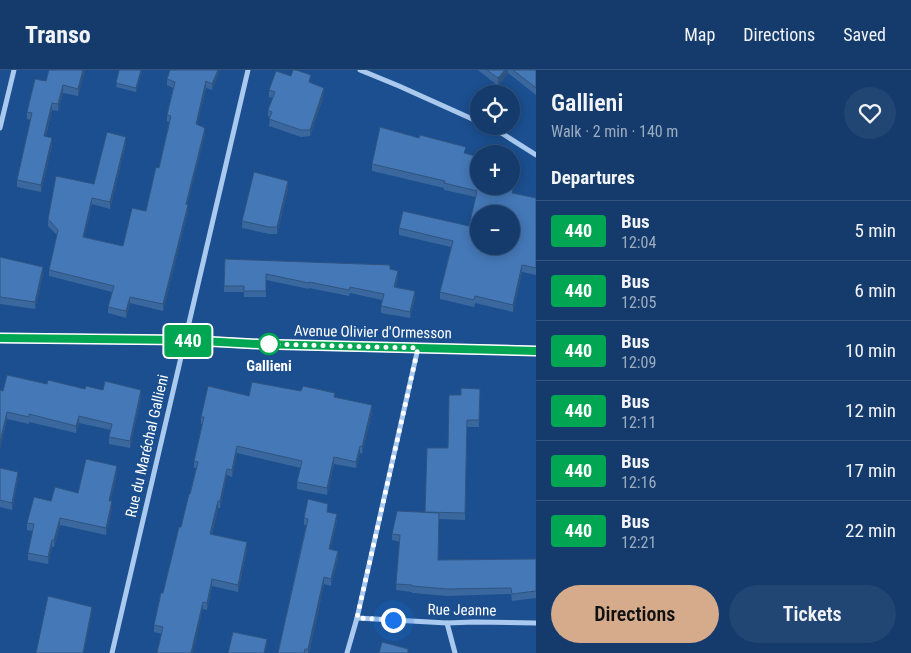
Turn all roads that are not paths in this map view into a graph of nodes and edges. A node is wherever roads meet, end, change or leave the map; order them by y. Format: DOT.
graph roads {
  1 [pos="14,70"];
  2 [pos="248,70"];
  3 [pos="360,70"];
  4 [pos="470,118"];
  5 [pos="0,128"];
  6 [pos="505,135"];
  7 [pos="536,155"];
  8 [pos="0,338"];
  9 [pos="184,340"];
  10 [pos="418,348"];
  11 [pos="536,351"];
  12 [pos="357,618"];
  13 [pos="447,623"];
  14 [pos="536,623"];
  15 [pos="112,653"];
  16 [pos="347,653"];
  17 [pos="455,653"];
  1 -- 5 [label="street"];
  2 -- 9 [label="street, Rue du Maréchal Gallieni"];
  3 -- 4 [label="street"];
  6 -- 7 [label="street"];
  8 -- 9 [label="main road, Avenue Olivier d'Ormesson"];
  9 -- 10 [label="main road, Avenue Olivier d'Ormesson"];
  9 -- 15 [label="street, Rue du Maréchal Gallieni"];
  10 -- 11 [label="main road, Avenue Olivier d'Ormesson"];
  10 -- 12 [label="street"];
  12 -- 13 [label="street, Rue Jeanne"];
  12 -- 16 [label="street"];
  13 -- 14 [label="street, Rue Jeanne"];
  13 -- 17 [label="street"];
}
